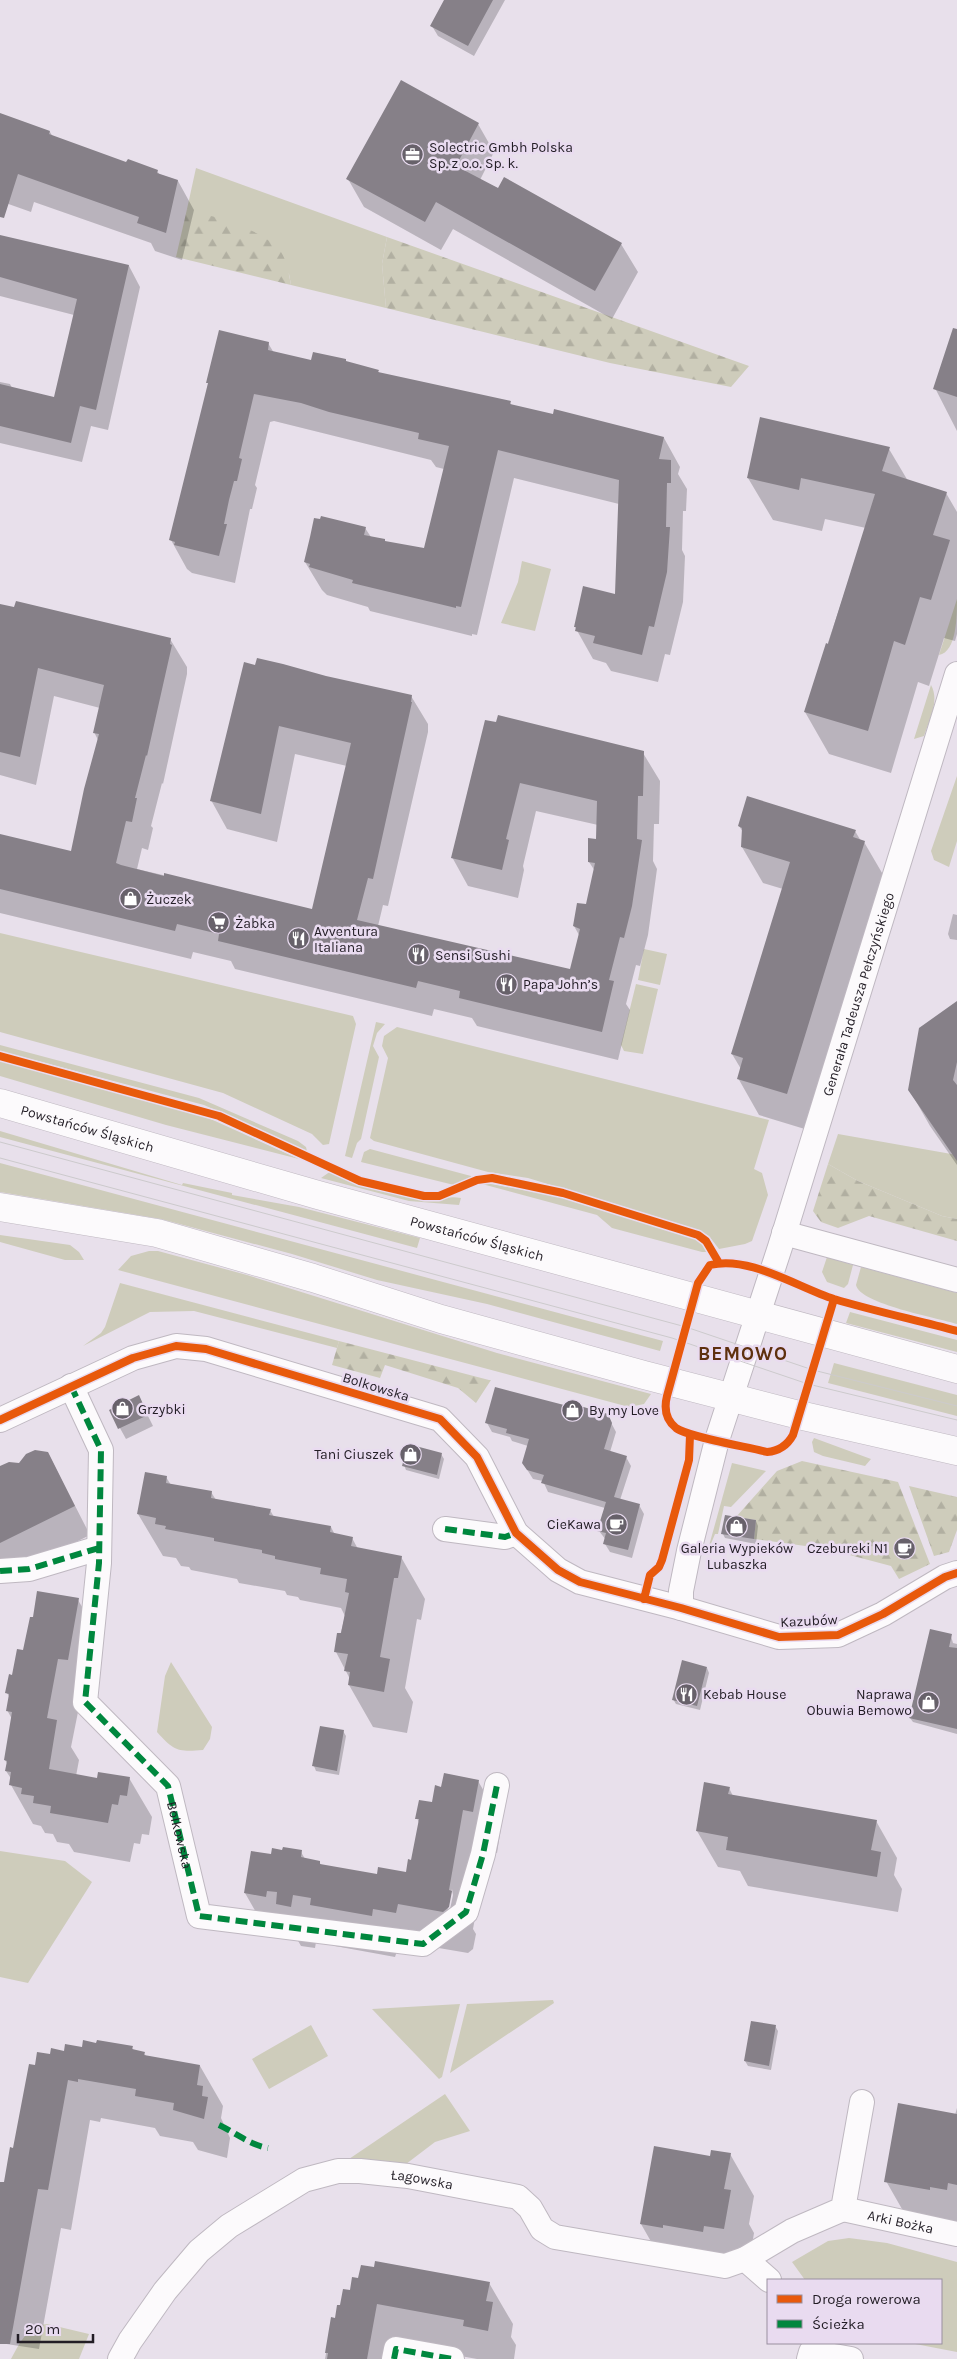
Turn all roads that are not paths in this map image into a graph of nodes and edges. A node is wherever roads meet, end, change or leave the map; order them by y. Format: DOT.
graph roads {
  1 [pos="957,674"];
  2 [pos="0,1103"];
  3 [pos="0,1207"];
  4 [pos="784,1233"];
  5 [pos="957,1280"];
  6 [pos="758,1314"];
  7 [pos="957,1368"];
  8 [pos="71,1386"];
  9 [pos="730,1398"];
  10 [pos="0,1420"];
  11 [pos="957,1450"];
  12 [pos="445,1529"];
  13 [pos="516,1533"];
  14 [pos="99,1548"];
  15 [pos="0,1571"];
  16 [pos="957,1573"];
  17 [pos="681,1608"];
  18 [pos="497,1785"];
  19 [pos="862,2102"];
  20 [pos="843,2209"];
  21 [pos="957,2234"];
  22 [pos="745,2259"];
  23 [pos="768,2279"];
  24 [pos="809,2351"];
  25 [pos="120,2359"];
  26 [pos="394,2359"];
  27 [pos="452,2359"];
  28 [pos="850,2359"];
  1 -- 4 [label="street, Generała Tadeusza Pełczyńskiego"];
  2 -- 6 [label="main road, Powstańców Śląskich"];
  3 -- 9 [label="main road"];
  4 -- 5 [label="street"];
  4 -- 6 [label="street, Generała Tadeusza Pełczyńskiego"];
  6 -- 7 [label="main road, Powstańców Śląskich"];
  6 -- 9 [label="street, Generała Tadeusza Pełczyńskiego"];
  8 -- 10 [label="street, Bolkowska"];
  8 -- 13 [label="street, Bolkowska"];
  8 -- 14 [label="street, Bolkowska"];
  9 -- 11 [label="main road"];
  9 -- 17 [label="street"];
  12 -- 13 [label="street"];
  13 -- 17 [label="street, Bolkowska"];
  14 -- 15 [label="street"];
  14 -- 18 [label="street, Bolkowska"];
  16 -- 17 [label="street, Kazubów"];
  19 -- 20 [label="street"];
  20 -- 21 [label="street, Arki Bożka"];
  20 -- 22 [label="street"];
  22 -- 23 [label="street"];
  22 -- 25 [label="street, Łagowska"];
  24 -- 28 [label="street"];
  26 -- 27 [label="street"];
}
